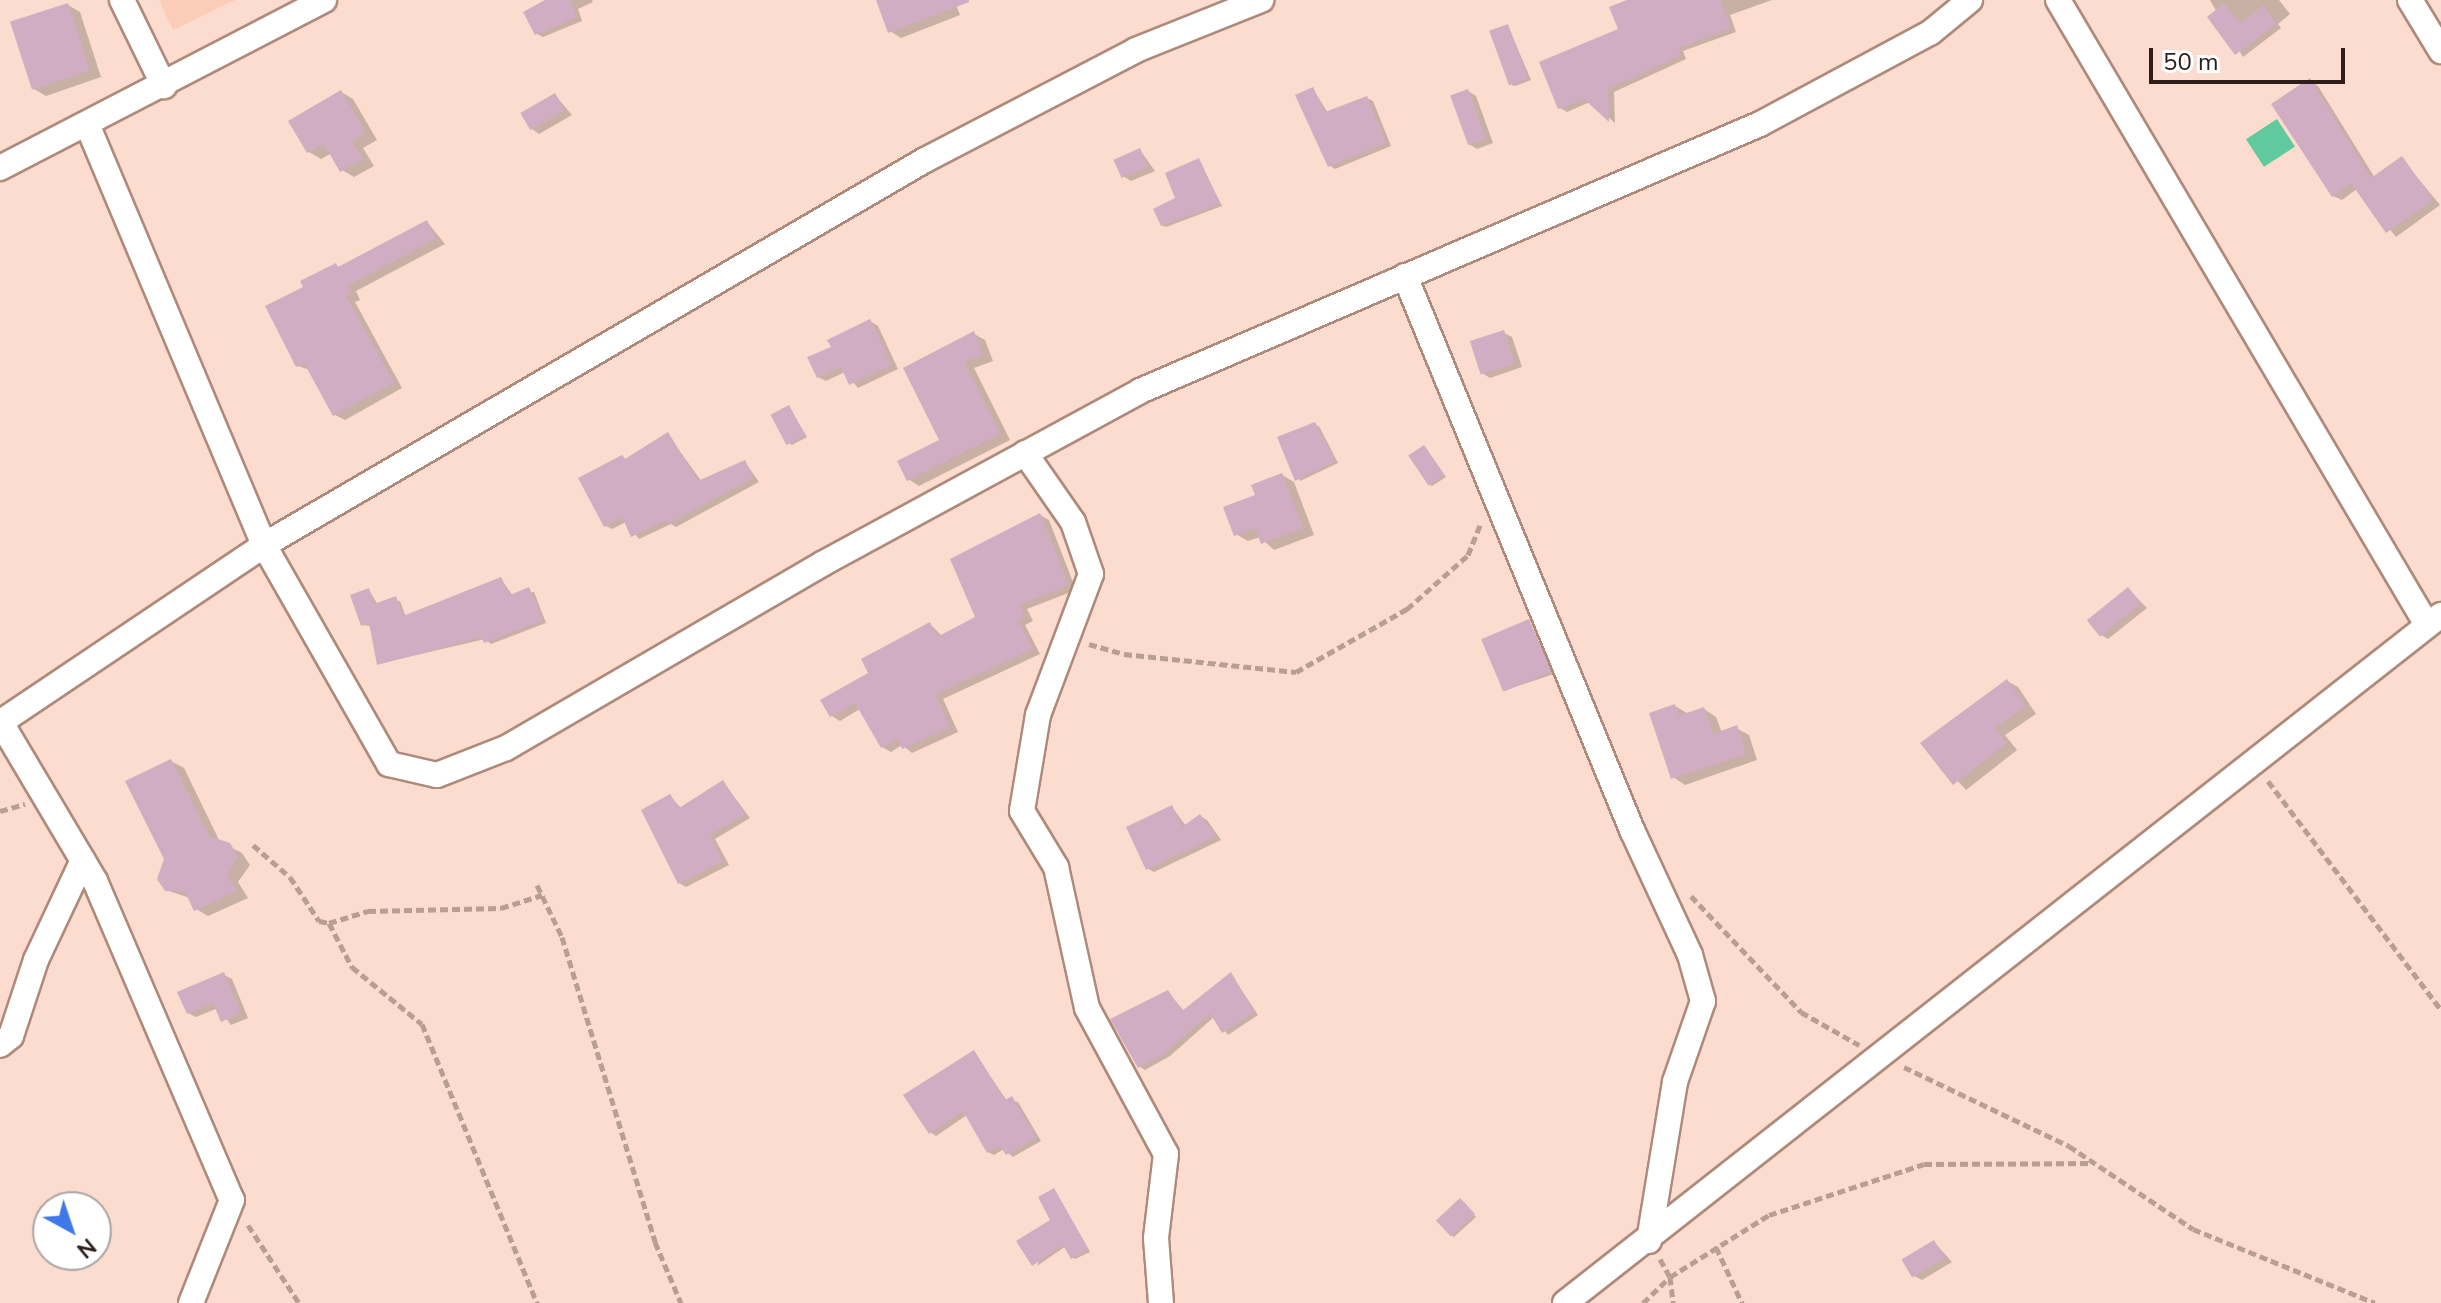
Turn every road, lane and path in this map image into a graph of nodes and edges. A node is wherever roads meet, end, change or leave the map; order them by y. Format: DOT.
graph roads {
  1 [pos="122,0"];
  2 [pos="324,0"];
  3 [pos="1261,0"];
  4 [pos="2058,0"];
  5 [pos="2410,0"];
  6 [pos="1965,2"];
  7 [pos="2441,51"];
  8 [pos="164,86"];
  9 [pos="87,124"];
  10 [pos="0,168"];
  11 [pos="1405,276"];
  12 [pos="1025,453"];
  13 [pos="1492,491"];
  14 [pos="264,545"];
  15 [pos="2434,620"];
  16 [pos="1066,638"];
  17 [pos="0,721"];
  18 [pos="2253,762"];
  19 [pos="253,845"];
  20 [pos="83,860"];
  21 [pos="537,885"];
  22 [pos="1685,889"];
  23 [pos="542,895"];
  24 [pos="329,923"];
  25 [pos="2441,1010"];
  26 [pos="0,1045"];
  27 [pos="1881,1057"];
  28 [pos="2093,1163"];
  29 [pos="232,1200"];
  30 [pos="1649,1241"];
  31 [pos="1716,1247"];
  32 [pos="1670,1277"];
  33 [pos="191,1303"];
  34 [pos="299,1303"];
  35 [pos="537,1303"];
  36 [pos="681,1303"];
  37 [pos="1161,1303"];
  38 [pos="1565,1303"];
  39 [pos="1643,1303"];
  40 [pos="1673,1303"];
  41 [pos="1742,1303"];
  42 [pos="2375,1303"];
  1 -- 8 [label="street"];
  2 -- 8 [label="street"];
  3 -- 14 [label="street"];
  4 -- 15 [label="street"];
  5 -- 7 [label="street"];
  6 -- 11 [label="street"];
  8 -- 9 [label="street"];
  9 -- 10 [label="street"];
  9 -- 14 [label="street"];
  11 -- 12 [label="street"];
  11 -- 13 [label="street"];
  12 -- 14 [label="street"];
  12 -- 16 [label="street"];
  13 -- 16 [label="path"];
  13 -- 30 [label="street"];
  14 -- 17 [label="street"];
  15 -- 18 [label="street"];
  16 -- 37 [label="street"];
  17 -- 20 [label="street"];
  18 -- 25 [label="path"];
  18 -- 27 [label="street"];
  19 -- 24 [label="path"];
  20 -- 26 [label="street"];
  20 -- 29 [label="street"];
  21 -- 23 [label="path"];
  22 -- 27 [label="path"];
  23 -- 24 [label="path"];
  23 -- 36 [label="path"];
  24 -- 35 [label="path"];
  27 -- 28 [label="path"];
  27 -- 30 [label="street"];
  28 -- 31 [label="path"];
  28 -- 42 [label="path"];
  29 -- 33 [label="street"];
  29 -- 34 [label="path"];
  30 -- 32 [label="path"];
  30 -- 38 [label="street"];
  31 -- 32 [label="path"];
  31 -- 41 [label="path"];
  32 -- 39 [label="path"];
  32 -- 40 [label="path"];
}
